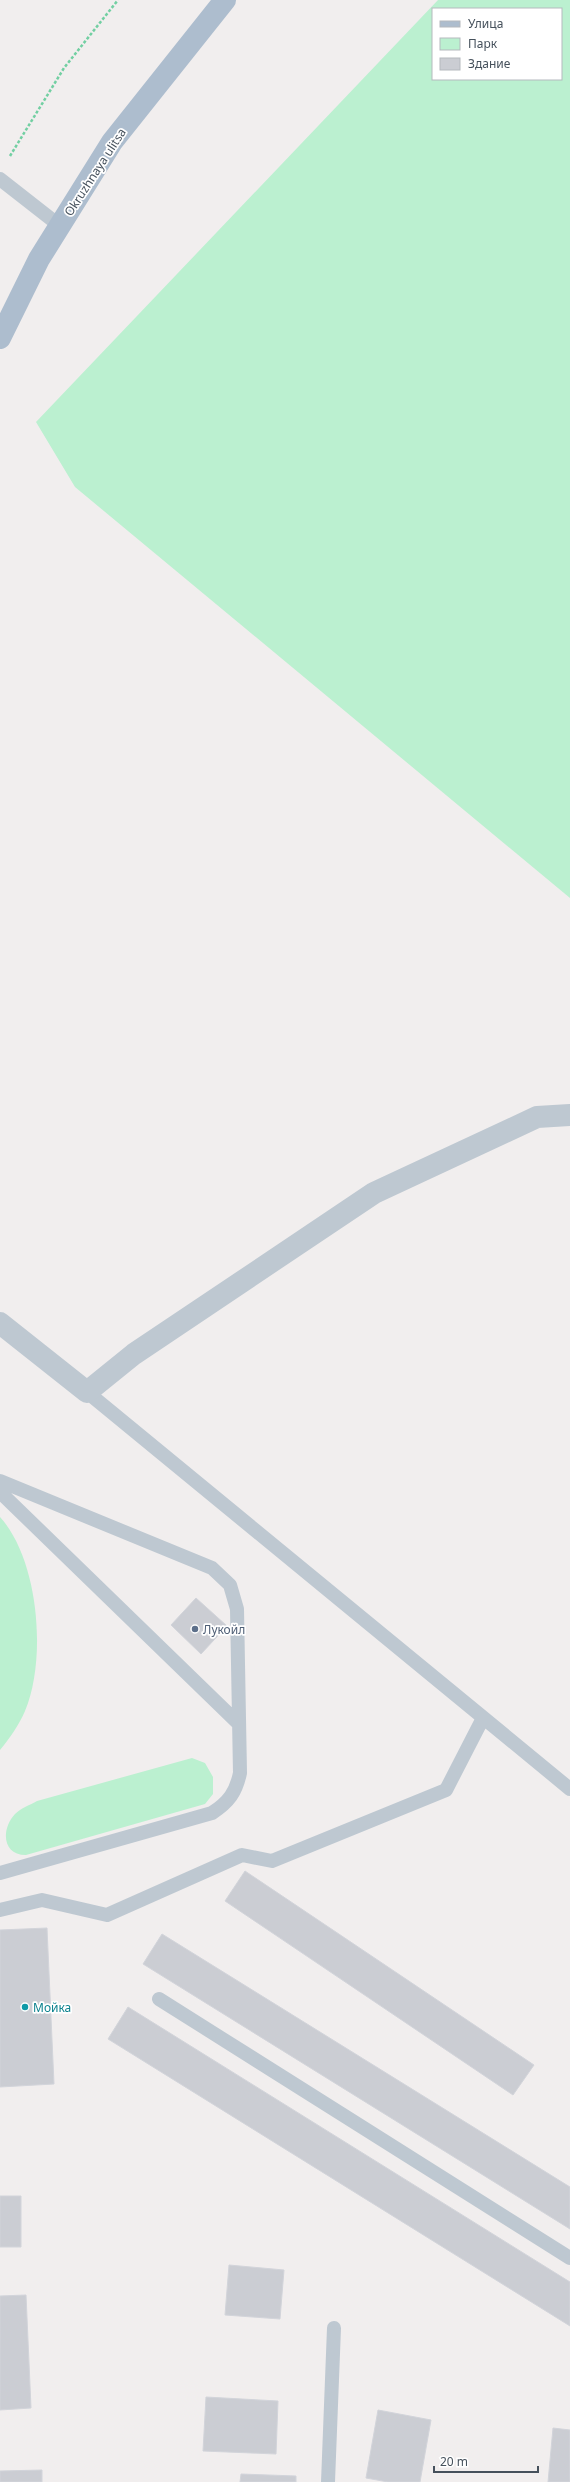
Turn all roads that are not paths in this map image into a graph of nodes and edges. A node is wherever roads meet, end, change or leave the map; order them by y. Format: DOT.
graph roads {
  1 [pos="225,0"];
  2 [pos="0,179"];
  3 [pos="60,226"];
  4 [pos="0,338"];
  5 [pos="570,1115"];
  6 [pos="0,1323"];
  7 [pos="87,1392"];
  8 [pos="0,1480"];
  9 [pos="0,1492"];
  10 [pos="483,1718"];
  11 [pos="239,1724"];
  12 [pos="570,1789"];
  13 [pos="0,1873"];
  14 [pos="0,1910"];
  15 [pos="159,1999"];
  16 [pos="570,2258"];
  17 [pos="334,2328"];
  18 [pos="328,2482"];
  1 -- 3 [label="main road, Okruzhnaya ulitsa"];
  2 -- 3 [label="lane"];
  3 -- 4 [label="main road, Okruzhnaya ulitsa"];
  5 -- 7 [label="street"];
  6 -- 7 [label="street"];
  7 -- 10 [label="lane"];
  8 -- 11 [label="lane"];
  9 -- 11 [label="lane"];
  10 -- 12 [label="lane"];
  10 -- 14 [label="lane"];
  11 -- 13 [label="lane"];
  15 -- 16 [label="lane"];
  17 -- 18 [label="lane"];
}
